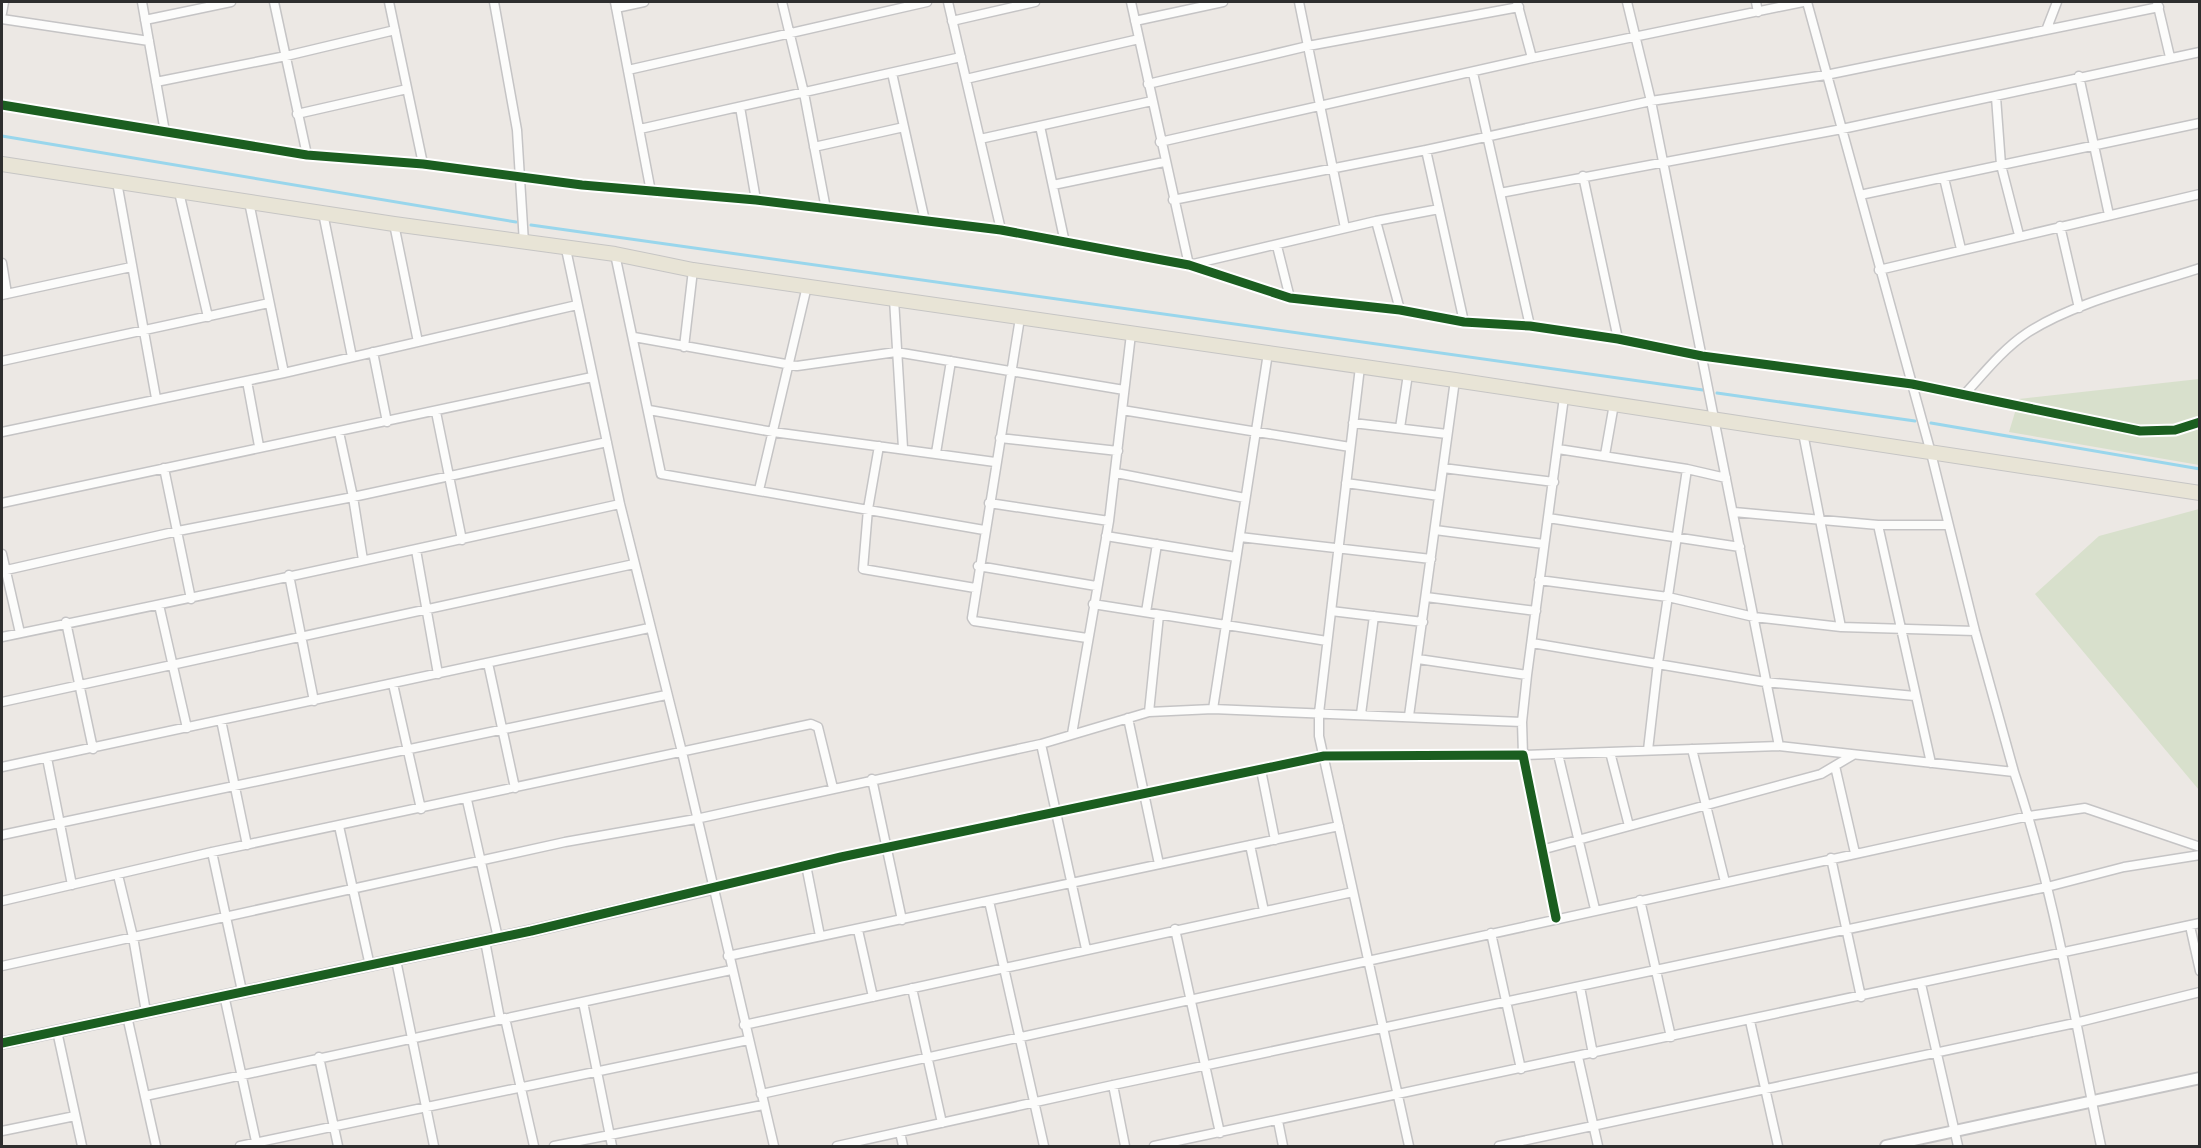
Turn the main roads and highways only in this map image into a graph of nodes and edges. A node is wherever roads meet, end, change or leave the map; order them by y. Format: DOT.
graph roads {
  1 [pos="2,164"];
  2 [pos="2199,493"];
  1 -- 2 [label="main road"];
}
